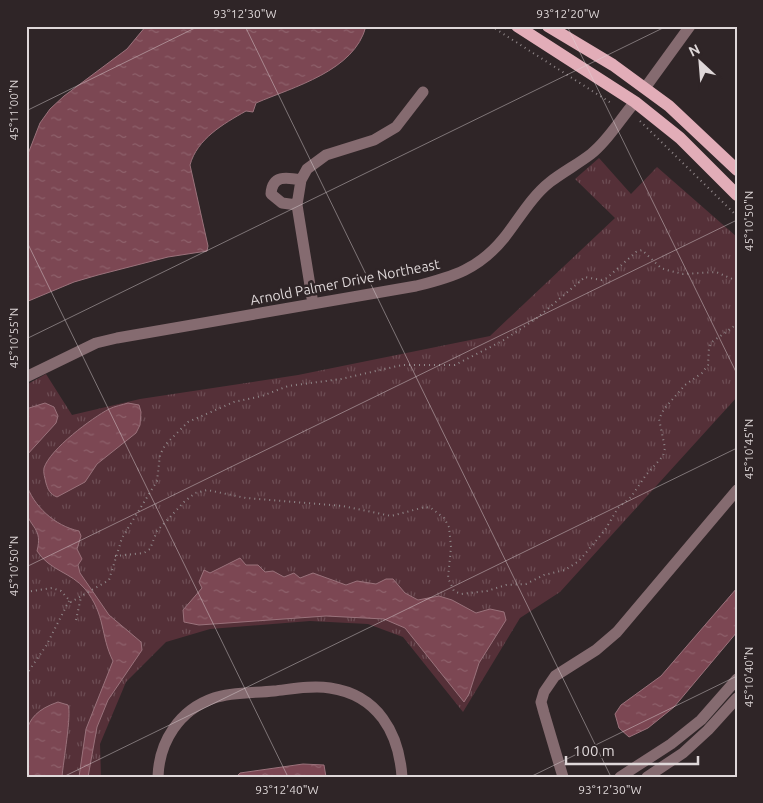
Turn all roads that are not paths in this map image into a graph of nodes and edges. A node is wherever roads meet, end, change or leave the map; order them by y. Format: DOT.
graph roads {
  1 [pos="517,26"];
  2 [pos="548,26"];
  3 [pos="690,26"];
  4 [pos="577,64"];
  5 [pos="645,88"];
  6 [pos="422,92"];
  7 [pos="635,102"];
  8 [pos="692,126"];
  9 [pos="737,170"];
  10 [pos="301,180"];
  11 [pos="737,194"];
  12 [pos="297,205"];
  13 [pos="313,304"];
  14 [pos="26,377"];
  15 [pos="737,490"];
  16 [pos="737,679"];
  17 [pos="737,698"];
  18 [pos="158,777"];
  19 [pos="402,777"];
  20 [pos="563,777"];
  21 [pos="620,777"];
  22 [pos="647,777"];
  1 -- 4 [label="main road"];
  2 -- 5 [label="main road"];
  3 -- 5 [label="street"];
  4 -- 5 [label="main road"];
  4 -- 7 [label="main road"];
  5 -- 8 [label="main road"];
  6 -- 10 [label="street"];
  7 -- 8 [label="main road"];
  7 -- 11 [label="main road"];
  7 -- 13 [label="street, Arnold Palmer Drive Northeast"];
  8 -- 9 [label="main road"];
  10 -- 12 [label="street"];
  10 -- 12 [label="street"];
  12 -- 13 [label="street"];
  13 -- 14 [label="street, Arnold Palmer Drive Northeast"];
  15 -- 20 [label="street"];
  16 -- 21 [label="street"];
  17 -- 22 [label="street"];
  18 -- 19 [label="street"];
}
